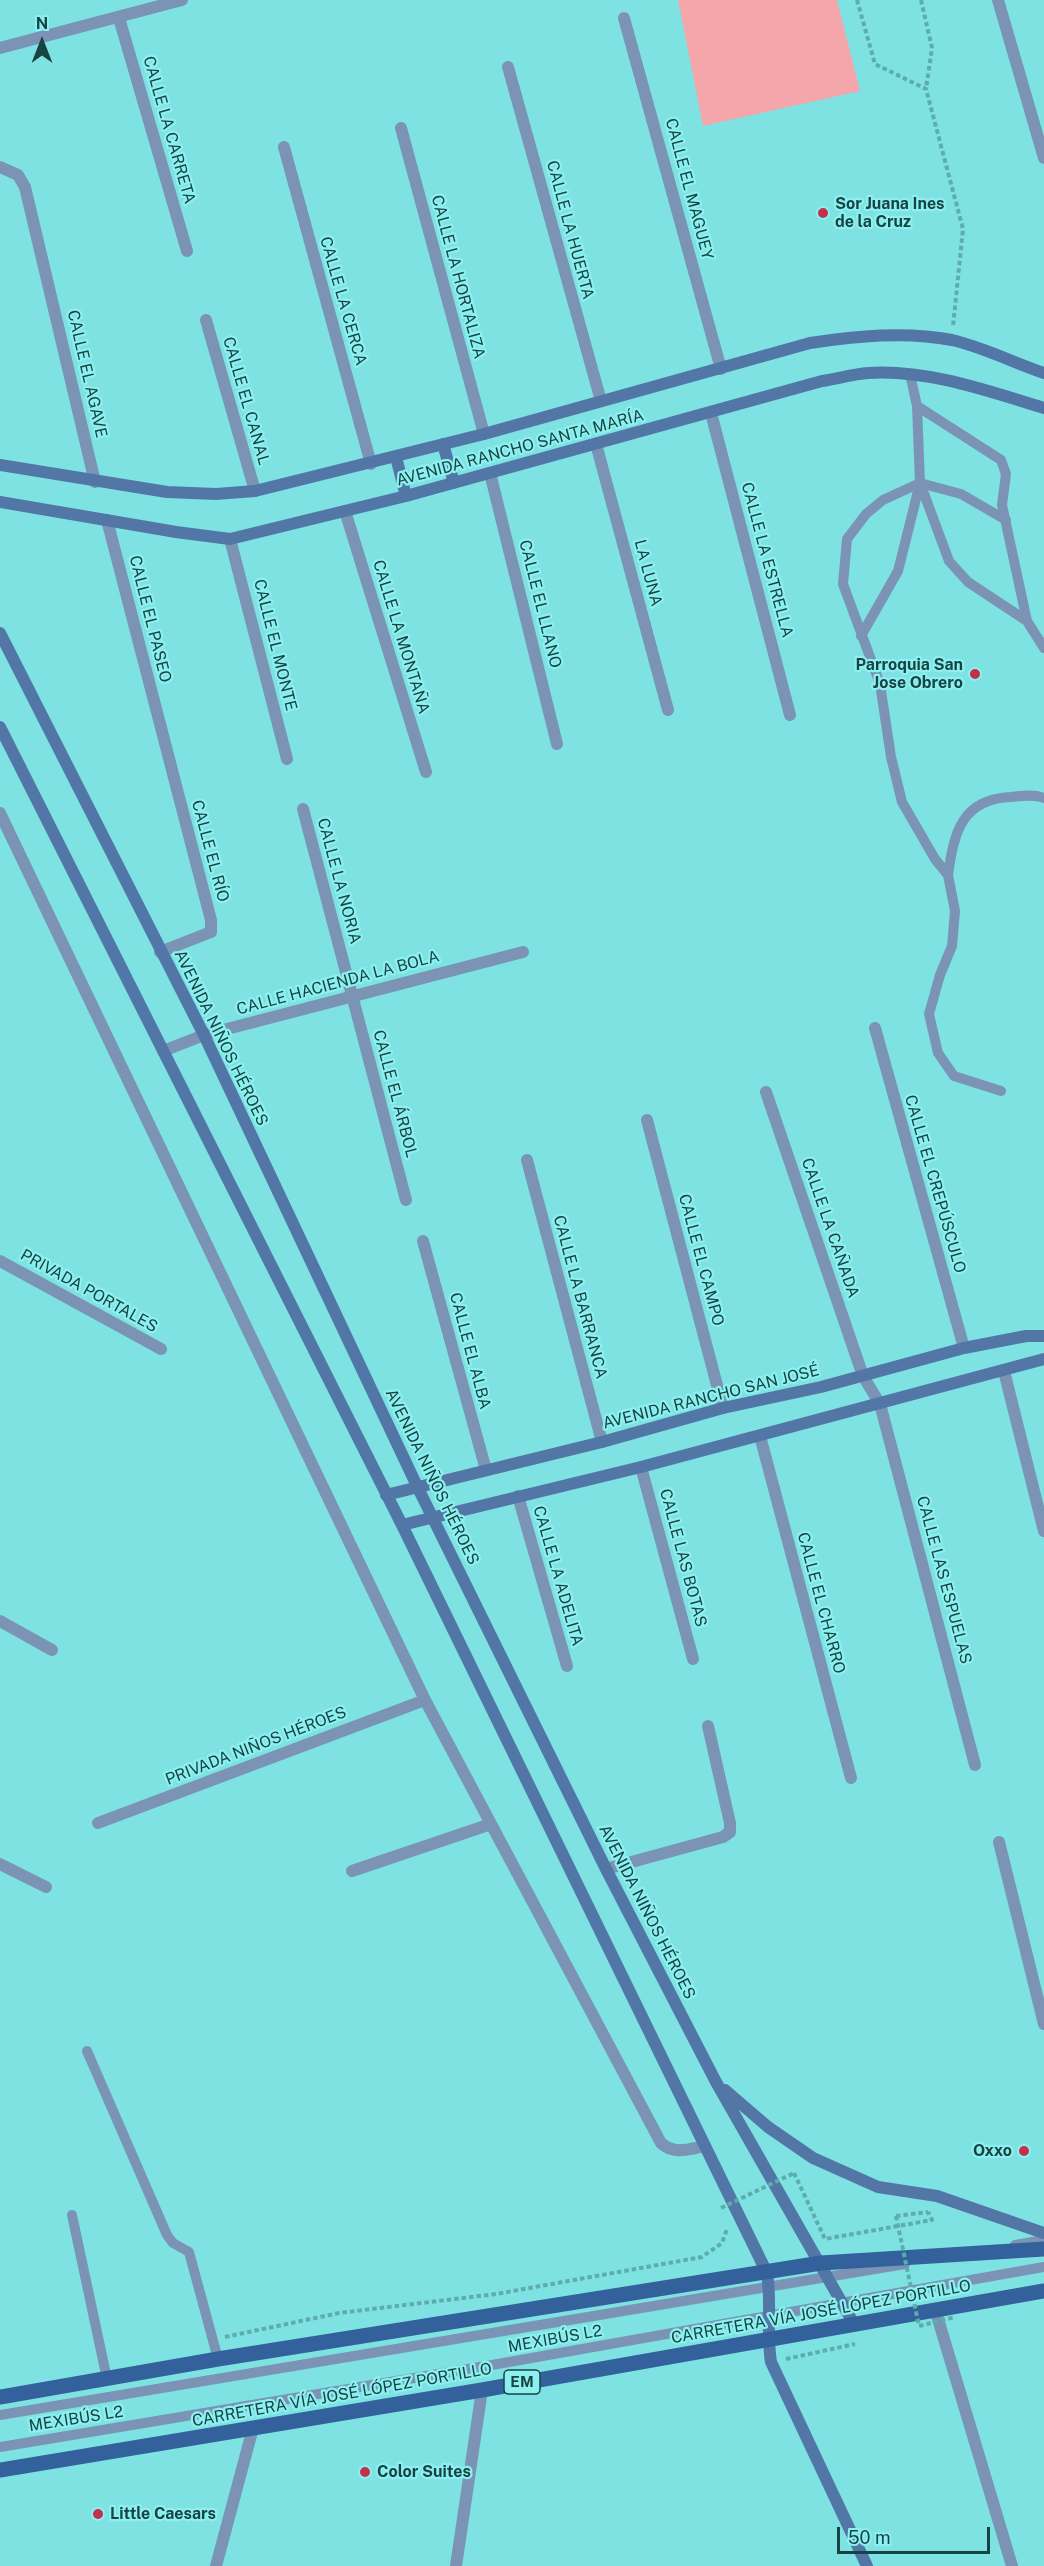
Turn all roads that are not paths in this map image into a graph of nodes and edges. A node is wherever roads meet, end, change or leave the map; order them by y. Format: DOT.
graph roads {
  1 [pos="182,0"];
  2 [pos="998,0"];
  3 [pos="119,18"];
  4 [pos="624,18"];
  5 [pos="0,48"];
  6 [pos="508,67"];
  7 [pos="401,128"];
  8 [pos="284,147"];
  9 [pos="1044,158"];
  10 [pos="0,167"];
  11 [pos="188,251"];
  12 [pos="206,320"];
  13 [pos="721,369"];
  14 [pos="1044,373"];
  15 [pos="910,374"];
  16 [pos="601,401"];
  17 [pos="917,406"];
  18 [pos="1044,408"];
  19 [pos="711,413"];
  20 [pos="484,434"];
  21 [pos="443,444"];
  22 [pos="596,444"];
  23 [pos="396,457"];
  24 [pos="371,464"];
  25 [pos="0,465"];
  26 [pos="490,473"];
  27 [pos="95,482"];
  28 [pos="454,483"];
  29 [pos="920,483"];
  30 [pos="255,491"];
  31 [pos="406,496"];
  32 [pos="0,502"];
  33 [pos="345,511"];
  34 [pos="107,520"];
  35 [pos="1006,520"];
  36 [pos="230,539"];
  37 [pos="1027,621"];
  38 [pos="0,633"];
  39 [pos="861,636"];
  40 [pos="1044,648"];
  41 [pos="668,710"];
  42 [pos="790,715"];
  43 [pos="0,726"];
  44 [pos="160,726"];
  45 [pos="557,744"];
  46 [pos="288,759"];
  47 [pos="426,772"];
  48 [pos="1044,798"];
  49 [pos="303,809"];
  50 [pos="0,813"];
  51 [pos="948,875"];
  52 [pos="160,952"];
  53 [pos="523,952"];
  54 [pos="352,996"];
  55 [pos="875,1028"];
  56 [pos="204,1035"];
  57 [pos="163,1050"];
  58 [pos="1000,1091"];
  59 [pos="766,1092"];
  60 [pos="647,1119"];
  61 [pos="527,1160"];
  62 [pos="406,1200"];
  63 [pos="423,1241"];
  64 [pos="0,1261"];
  65 [pos="1044,1336"];
  66 [pos="964,1348"];
  67 [pos="161,1349"];
  68 [pos="1044,1359"];
  69 [pos="1004,1371"];
  70 [pos="863,1376"];
  71 [pos="880,1404"];
  72 [pos="723,1408"];
  73 [pos="760,1436"];
  74 [pos="602,1442"];
  75 [pos="641,1467"];
  76 [pos="486,1470"];
  77 [pos="417,1486"];
  78 [pos="386,1495"];
  79 [pos="518,1496"];
  80 [pos="432,1516"];
  81 [pos="402,1525"];
  82 [pos="1044,1531"];
  83 [pos="0,1621"];
  84 [pos="52,1650"];
  85 [pos="693,1659"];
  86 [pos="567,1666"];
  87 [pos="425,1700"];
  88 [pos="708,1726"];
  89 [pos="975,1765"];
  90 [pos="850,1778"];
  91 [pos="98,1823"];
  92 [pos="491,1824"];
  93 [pos="999,1842"];
  94 [pos="0,1864"];
  95 [pos="606,1869"];
  96 [pos="352,1871"];
  97 [pos="46,1887"];
  98 [pos="1044,2024"];
  99 [pos="87,2051"];
  100 [pos="716,2082"];
  101 [pos="705,2146"];
  102 [pos="72,2215"];
  103 [pos="1044,2233"];
  104 [pos="1044,2240"];
  105 [pos="1044,2249"];
  106 [pos="1044,2267"];
  107 [pos="824,2270"];
  108 [pos="768,2280"];
  109 [pos="1044,2291"];
  110 [pos="840,2302"];
  111 [pos="935,2309"];
  112 [pos="769,2317"];
  113 [pos="854,2324"];
  114 [pos="767,2339"];
  115 [pos="218,2359"];
  116 [pos="107,2379"];
  117 [pos="482,2390"];
  118 [pos="0,2397"];
  119 [pos="0,2415"];
  120 [pos="253,2428"];
  121 [pos="0,2447"];
  122 [pos="0,2470"];
  123 [pos="216,2566"];
  124 [pos="456,2566"];
  125 [pos="867,2566"];
  126 [pos="1012,2566"];
  1 -- 3 [label="street"];
  2 -- 9 [label="street"];
  3 -- 5 [label="street"];
  3 -- 11 [label="street, CALLE LA CARRETA"];
  4 -- 13 [label="street, CALLE EL MAGUEY"];
  6 -- 16 [label="street, CALLE LA HUERTA"];
  7 -- 20 [label="street, CALLE LA HORTALIZA"];
  8 -- 24 [label="street, CALLE LA CERCA"];
  10 -- 27 [label="street, CALLE EL AGAVE"];
  12 -- 30 [label="street, CALLE EL CANAL"];
  13 -- 14 [label="main road, AVENIDA RANCHO SANTA MARÍA"];
  13 -- 16 [label="main road, AVENIDA RANCHO SANTA MARÍA"];
  15 -- 17 [label="lane"];
  15 -- 18 [label="main road, AVENIDA RANCHO SANTA MARÍA"];
  15 -- 19 [label="main road, AVENIDA RANCHO SANTA MARÍA"];
  16 -- 20 [label="main road, AVENIDA RANCHO SANTA MARÍA"];
  17 -- 29 [label="lane"];
  17 -- 35 [label="lane"];
  19 -- 22 [label="main road, AVENIDA RANCHO SANTA MARÍA"];
  19 -- 42 [label="street, CALLE LA ESTRELLA"];
  20 -- 21 [label="main road, AVENIDA RANCHO SANTA MARÍA"];
  21 -- 23 [label="main road, AVENIDA RANCHO SANTA MARÍA"];
  21 -- 28 [label="main road"];
  22 -- 26 [label="main road, AVENIDA RANCHO SANTA MARÍA"];
  22 -- 41 [label="street, LA LUNA"];
  23 -- 24 [label="main road, AVENIDA RANCHO SANTA MARÍA"];
  23 -- 31 [label="main road"];
  24 -- 30 [label="main road, AVENIDA RANCHO SANTA MARÍA"];
  25 -- 27 [label="main road, AVENIDA RANCHO SANTA MARÍA"];
  26 -- 28 [label="main road, AVENIDA RANCHO SANTA MARÍA"];
  26 -- 45 [label="street, CALLE EL LLANO"];
  27 -- 30 [label="main road, AVENIDA RANCHO SANTA MARÍA"];
  28 -- 31 [label="main road, AVENIDA RANCHO SANTA MARÍA"];
  29 -- 35 [label="lane"];
  29 -- 37 [label="lane"];
  29 -- 39 [label="lane"];
  29 -- 39 [label="lane"];
  31 -- 33 [label="main road, AVENIDA RANCHO SANTA MARÍA"];
  32 -- 34 [label="main road, AVENIDA RANCHO SANTA MARÍA"];
  33 -- 36 [label="main road, AVENIDA RANCHO SANTA MARÍA"];
  33 -- 47 [label="street, CALLE LA MONTAÑA"];
  34 -- 36 [label="main road, AVENIDA RANCHO SANTA MARÍA"];
  34 -- 44 [label="street, CALLE EL PASEO"];
  35 -- 37 [label="lane"];
  36 -- 46 [label="street, CALLE EL MONTE"];
  37 -- 40 [label="lane"];
  38 -- 52 [label="main road, AVENIDA NIÑOS HÉROES"];
  39 -- 51 [label="lane"];
  43 -- 57 [label="main road"];
  44 -- 52 [label="street, CALLE EL RÍO"];
  48 -- 51 [label="lane"];
  49 -- 54 [label="street, CALLE LA NORIA"];
  50 -- 87 [label="street"];
  51 -- 58 [label="lane"];
  52 -- 56 [label="main road, AVENIDA NIÑOS HÉROES"];
  53 -- 54 [label="street, CALLE HACIENDA LA BOLA"];
  54 -- 56 [label="street, CALLE HACIENDA LA BOLA"];
  54 -- 62 [label="street, CALLE EL ÁRBOL"];
  55 -- 66 [label="street, CALLE EL CREPÚSCULO"];
  56 -- 57 [label="street, CALLE HACIENDA LA BOLA"];
  56 -- 77 [label="main road, AVENIDA NIÑOS HÉROES"];
  57 -- 78 [label="main road"];
  59 -- 70 [label="street, CALLE LA CAÑADA"];
  60 -- 72 [label="street, CALLE EL CAMPO"];
  61 -- 74 [label="street, CALLE LA BARRANCA"];
  63 -- 76 [label="street, CALLE EL ALBA"];
  64 -- 67 [label="street, PRIVADA PORTALES"];
  65 -- 66 [label="main road, AVENIDA RANCHO SAN JOSÉ"];
  66 -- 70 [label="main road, AVENIDA RANCHO SAN JOSÉ"];
  68 -- 69 [label="main road"];
  69 -- 71 [label="main road"];
  69 -- 82 [label="street"];
  70 -- 71 [label="street, CALLE LA CAÑADA"];
  70 -- 72 [label="main road, AVENIDA RANCHO SAN JOSÉ"];
  71 -- 73 [label="main road"];
  71 -- 89 [label="street, CALLE LAS ESPUELAS"];
  72 -- 74 [label="main road, AVENIDA RANCHO SAN JOSÉ"];
  73 -- 75 [label="main road"];
  73 -- 90 [label="street, CALLE EL CHARRO"];
  74 -- 76 [label="main road, AVENIDA RANCHO SAN JOSÉ"];
  75 -- 79 [label="main road"];
  75 -- 85 [label="street, CALLE LAS BOTAS"];
  76 -- 77 [label="main road, AVENIDA RANCHO SAN JOSÉ"];
  77 -- 78 [label="main road, AVENIDA RANCHO SAN JOSÉ"];
  77 -- 80 [label="main road, AVENIDA NIÑOS HÉROES"];
  78 -- 81 [label="main road"];
  79 -- 80 [label="main road"];
  79 -- 86 [label="street, CALLE LA ADELITA"];
  80 -- 81 [label="main road"];
  80 -- 95 [label="main road, AVENIDA NIÑOS HÉROES"];
  81 -- 101 [label="main road"];
  83 -- 84 [label="street"];
  87 -- 91 [label="street, PRIVADA NIÑOS HÉROES"];
  87 -- 92 [label="street"];
  88 -- 95 [label="street"];
  92 -- 96 [label="street"];
  92 -- 101 [label="street"];
  93 -- 98 [label="street"];
  94 -- 97 [label="street"];
  95 -- 100 [label="main road, AVENIDA NIÑOS HÉROES"];
  99 -- 115 [label="lane"];
  100 -- 103 [label="main road"];
  100 -- 107 [label="main road, AVENIDA NIÑOS HÉROES"];
  101 -- 108 [label="main road"];
  102 -- 116 [label="lane"];
  104 -- 107 [label="lane"];
  105 -- 107 [label="main road, CARRETERA VÍA JOSÉ LÓPEZ PORTILLO"];
  106 -- 110 [label="lane, MEXIBÚS L2"];
  107 -- 108 [label="main road, CARRETERA VÍA JOSÉ LÓPEZ PORTILLO"];
  107 -- 110 [label="main road, AVENIDA NIÑOS HÉROES"];
  108 -- 112 [label="main road"];
  108 -- 115 [label="main road, CARRETERA VÍA JOSÉ LÓPEZ PORTILLO"];
  108 -- 119 [label="lane, MEXIBÚS L2"];
  109 -- 111 [label="main road, CARRETERA VÍA JOSÉ LÓPEZ PORTILLO / EM"];
  110 -- 112 [label="lane, MEXIBÚS L2"];
  110 -- 113 [label="main road, AVENIDA NIÑOS HÉROES"];
  111 -- 113 [label="main road, CARRETERA VÍA JOSÉ LÓPEZ PORTILLO / EM"];
  111 -- 126 [label="street"];
  112 -- 114 [label="main road"];
  112 -- 121 [label="lane, MEXIBÚS L2"];
  113 -- 114 [label="main road, CARRETERA VÍA JOSÉ LÓPEZ PORTILLO / EM"];
  114 -- 117 [label="main road, CARRETERA VÍA JOSÉ LÓPEZ PORTILLO / EM"];
  114 -- 125 [label="main road"];
  115 -- 116 [label="main road, CARRETERA VÍA JOSÉ LÓPEZ PORTILLO"];
  116 -- 118 [label="main road, CARRETERA VÍA JOSÉ LÓPEZ PORTILLO"];
  117 -- 120 [label="main road, CARRETERA VÍA JOSÉ LÓPEZ PORTILLO / EM"];
  117 -- 124 [label="street"];
  120 -- 122 [label="main road, CARRETERA VÍA JOSÉ LÓPEZ PORTILLO / EM"];
  120 -- 123 [label="street"];
}
